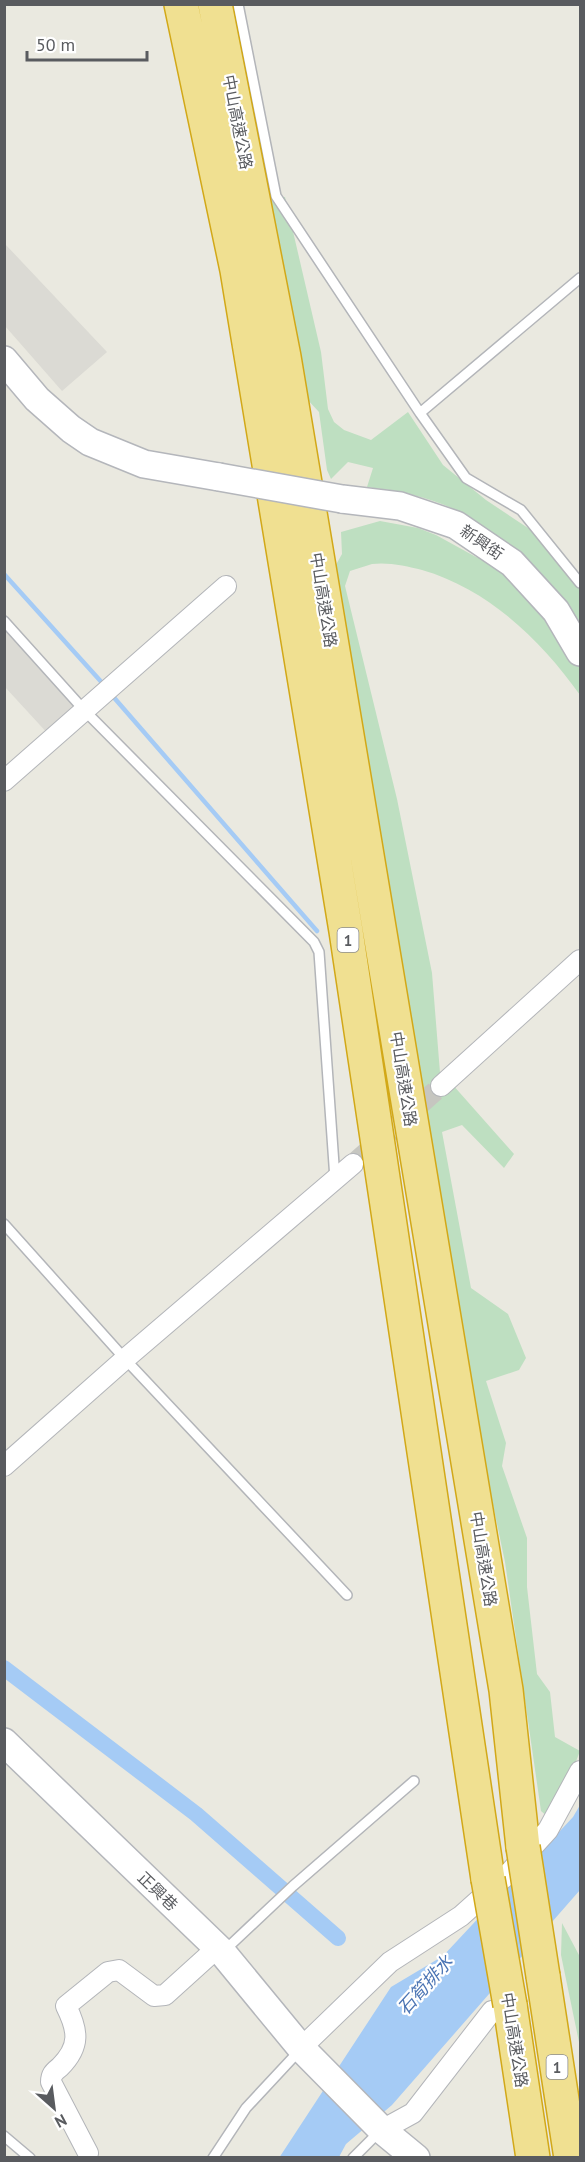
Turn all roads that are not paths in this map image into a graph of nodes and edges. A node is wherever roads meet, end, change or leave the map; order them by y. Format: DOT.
graph roads {
  1 [pos="181,4"];
  2 [pos="215,4"];
  3 [pos="238,4"];
  4 [pos="580,278"];
  5 [pos="4,360"];
  6 [pos="420,413"];
  7 [pos="580,583"];
  8 [pos="225,586"];
  9 [pos="4,621"];
  10 [pos="580,652"];
  11 [pos="84,710"];
  12 [pos="4,781"];
  13 [pos="580,960"];
  14 [pos="441,1086"];
  15 [pos="353,1164"];
  16 [pos="335,1179"];
  17 [pos="4,1224"];
  18 [pos="125,1359"];
  19 [pos="4,1466"];
  20 [pos="347,1595"];
  21 [pos="4,1742"];
  22 [pos="580,1771"];
  23 [pos="414,1781"];
  24 [pos="219,1950"];
  25 [pos="501,2008"];
  26 [pos="301,2048"];
  27 [pos="382,2130"];
  28 [pos="4,2136"];
  29 [pos="88,2153"];
  30 [pos="30,2157"];
  31 [pos="213,2157"];
  32 [pos="353,2157"];
  33 [pos="416,2157"];
  34 [pos="533,2157"];
  35 [pos="571,2157"];
  1 -- 25 [label="highway, 中山高速公路 / 1, bridge"];
  2 -- 35 [label="highway, 中山高速公路 / 1, bridge"];
  3 -- 6 [label="lane"];
  4 -- 6 [label="lane"];
  5 -- 10 [label="street, 新興街, bridge"];
  6 -- 7 [label="lane"];
  8 -- 11 [label="street"];
  9 -- 11 [label="lane"];
  11 -- 12 [label="street"];
  11 -- 16 [label="lane"];
  13 -- 14 [label="street"];
  15 -- 16 [label="street"];
  16 -- 18 [label="street"];
  17 -- 18 [label="lane"];
  18 -- 19 [label="street"];
  18 -- 20 [label="lane"];
  21 -- 24 [label="street, 正興巷"];
  22 -- 26 [label="street"];
  23 -- 24 [label="lane"];
  24 -- 26 [label="street, 正興巷"];
  24 -- 29 [label="street"];
  25 -- 27 [label="street"];
  25 -- 34 [label="highway, 中山高速公路 / 1"];
  26 -- 27 [label="street, 正興巷"];
  26 -- 31 [label="lane"];
  27 -- 32 [label="lane"];
  27 -- 33 [label="street, 正興巷"];
  28 -- 30 [label="lane"];
}
